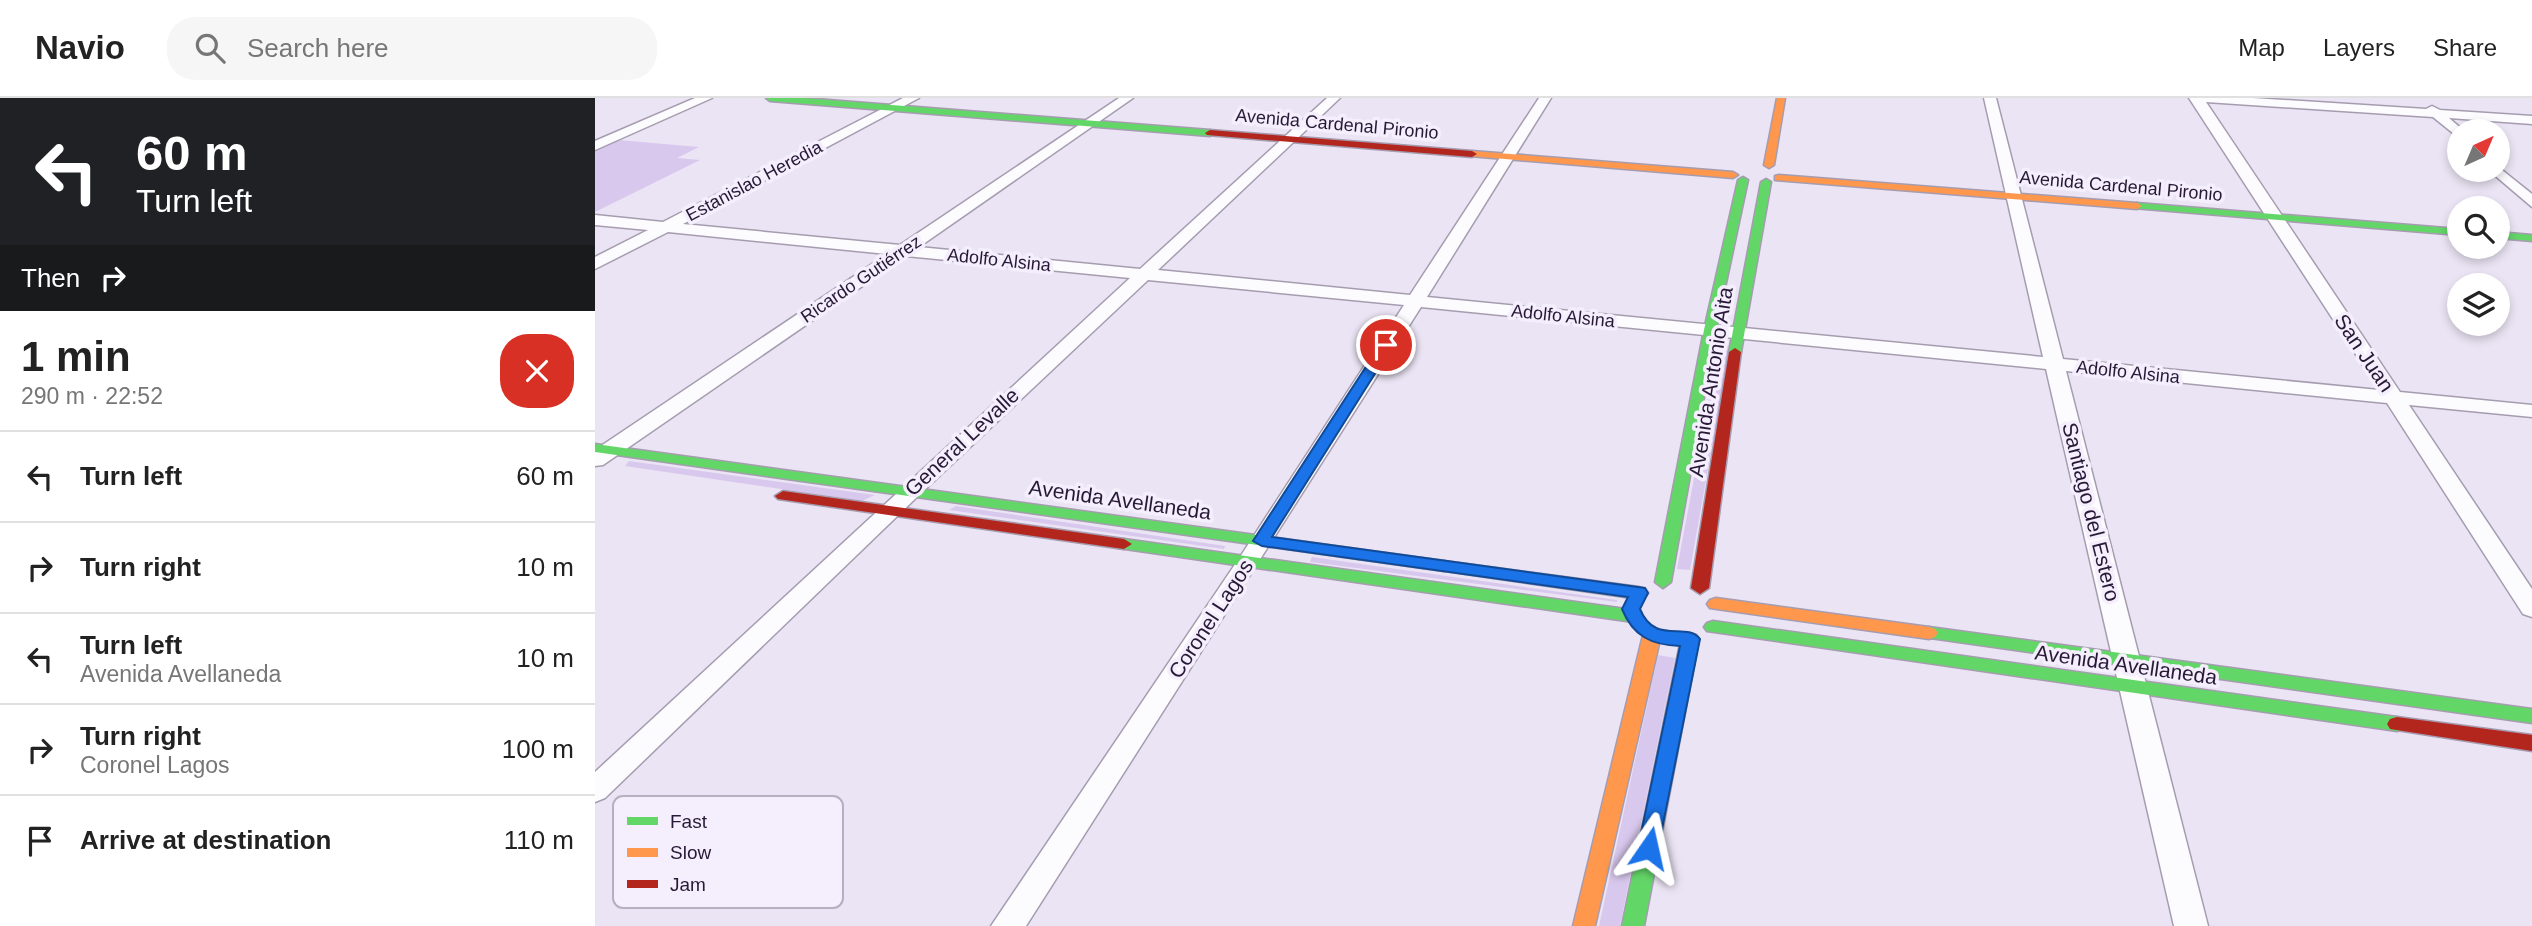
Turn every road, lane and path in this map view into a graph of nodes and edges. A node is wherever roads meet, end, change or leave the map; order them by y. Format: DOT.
graph roads {
  1 [pos="706,98"];
  2 [pos="770,98"];
  3 [pos="846,98"];
  4 [pos="1127,98"];
  5 [pos="1333,98"];
  6 [pos="1545,98"];
  7 [pos="1781,98"];
  8 [pos="1990,98"];
  9 [pos="2197,98"];
  10 [pos="2420,98"];
  11 [pos="903,103"];
  12 [pos="2437,114"];
  13 [pos="2532,120"];
  14 [pos="1093,121"];
  15 [pos="2447,123"];
  16 [pos="1291,136"];
  17 [pos="595,146"];
  18 [pos="1508,153"];
  19 [pos="1742,170"];
  20 [pos="1774,174"];
  21 [pos="2510,182"];
  22 [pos="2012,193"];
  23 [pos="2532,202"];
  24 [pos="2272,214"];
  25 [pos="595,220"];
  26 [pos="2447,224"];
  27 [pos="666,227"];
  28 [pos="2510,229"];
  29 [pos="2532,230"];
  30 [pos="2447,231"];
  31 [pos="2510,236"];
  32 [pos="2532,238"];
  33 [pos="903,250"];
  34 [pos="595,264"];
  35 [pos="1142,274"];
  36 [pos="1414,301"];
  37 [pos="1710,330"];
  38 [pos="1738,333"];
  39 [pos="2055,364"];
  40 [pos="2394,398"];
  41 [pos="2532,411"];
  42 [pos="600,460"];
  43 [pos="909,492"];
  44 [pos="768,494"];
  45 [pos="888,512"];
  46 [pos="1262,541"];
  47 [pos="1248,563"];
  48 [pos="1663,582"];
  49 [pos="1700,588"];
  50 [pos="1639,593"];
  51 [pos="1716,604"];
  52 [pos="2532,608"];
  53 [pos="1633,616"];
  54 [pos="1713,627"];
  55 [pos="1670,639"];
  56 [pos="2128,661"];
  57 [pos="2134,687"];
  58 [pos="2532,716"];
  59 [pos="2532,743"];
  60 [pos="595,790"];
  61 [pos="1008,926"];
  62 [pos="1584,926"];
  63 [pos="1633,926"];
  64 [pos="2191,926"];
  1 -- 17 [label="street"];
  2 -- 11 [label="main road, Avenida Cardenal Pironio"];
  3 -- 11 [label="main road, Avenida Cardenal Pironio"];
  4 -- 14 [label="street, Ricardo Gutiérrez"];
  5 -- 16 [label="street, General Levalle"];
  6 -- 18 [label="street, Coronel Lagos"];
  7 -- 20 [label="main road, Avenida Antonio Aita"];
  8 -- 22 [label="street, Santiago del Estero"];
  9 -- 12 [label="street"];
  9 -- 24 [label="street, San Juan"];
  10 -- 12 [label="street"];
  11 -- 14 [label="main road, Avenida Cardenal Pironio"];
  11 -- 27 [label="street, Estanislao Heredia"];
  12 -- 13 [label="street"];
  12 -- 15 [label="street"];
  14 -- 16 [label="main road, Avenida Cardenal Pironio"];
  14 -- 33 [label="street, Ricardo Gutiérrez"];
  16 -- 18 [label="main road, Avenida Cardenal Pironio"];
  16 -- 35 [label="street, General Levalle"];
  18 -- 19 [label="main road, Avenida Cardenal Pironio"];
  18 -- 36 [label="street, Coronel Lagos"];
  19 -- 20 [label="main road, Avenida Cardenal Pironio"];
  19 -- 37 [label="main road, Avenida Antonio Aita"];
  20 -- 22 [label="main road, Avenida Cardenal Pironio"];
  20 -- 38 [label="main road, Avenida Antonio Aita"];
  21 -- 23 [label="street"];
  22 -- 24 [label="main road, Avenida Cardenal Pironio"];
  22 -- 39 [label="street, Santiago del Estero"];
  24 -- 26 [label="main road, Avenida Cardenal Pironio"];
  24 -- 30 [label="main road, Avenida Cardenal Pironio"];
  24 -- 40 [label="street, San Juan"];
  25 -- 27 [label="street, Adolfo Alsina"];
  27 -- 33 [label="street, Adolfo Alsina"];
  27 -- 34 [label="street, Estanislao Heredia"];
  28 -- 29 [label="main road"];
  31 -- 32 [label="main road"];
  33 -- 35 [label="street, Adolfo Alsina"];
  33 -- 42 [label="street, Ricardo Gutiérrez"];
  35 -- 36 [label="street, Adolfo Alsina"];
  35 -- 43 [label="street, General Levalle"];
  36 -- 37 [label="street, Adolfo Alsina"];
  36 -- 46 [label="street, Coronel Lagos"];
  37 -- 38 [label="street, Adolfo Alsina"];
  37 -- 48 [label="main road, Avenida Antonio Aita"];
  38 -- 39 [label="street, Adolfo Alsina"];
  38 -- 49 [label="main road, Avenida Antonio Aita"];
  39 -- 40 [label="street, Adolfo Alsina"];
  39 -- 56 [label="street, Santiago del Estero"];
  40 -- 41 [label="street, Adolfo Alsina"];
  40 -- 52 [label="street, San Juan"];
  42 -- 43 [label="main road, Avenida Avellaneda"];
  43 -- 45 [label="street, General Levalle"];
  43 -- 46 [label="main road, Avenida Avellaneda"];
  44 -- 45 [label="main road, Avenida Avellaneda"];
  45 -- 47 [label="main road, Avenida Avellaneda"];
  45 -- 60 [label="street, General Levalle"];
  46 -- 47 [label="street, Coronel Lagos"];
  46 -- 50 [label="main road, Avenida Avellaneda"];
  47 -- 53 [label="main road, Avenida Avellaneda"];
  47 -- 61 [label="street, Coronel Lagos"];
  48 -- 49 [label="main road"];
  48 -- 50 [label="main road"];
  49 -- 51 [label="main road"];
  50 -- 53 [label="main road"];
  51 -- 54 [label="main road"];
  51 -- 56 [label="main road, Avenida Avellaneda"];
  53 -- 55 [label="main road"];
  54 -- 55 [label="main road"];
  54 -- 57 [label="main road, Avenida Avellaneda"];
  55 -- 62 [label="main road"];
  55 -- 63 [label="main road"];
  56 -- 57 [label="street, Santiago del Estero"];
  56 -- 58 [label="main road, Avenida Avellaneda"];
  57 -- 59 [label="main road, Avenida Avellaneda"];
  57 -- 64 [label="street, Santiago del Estero"];
}
